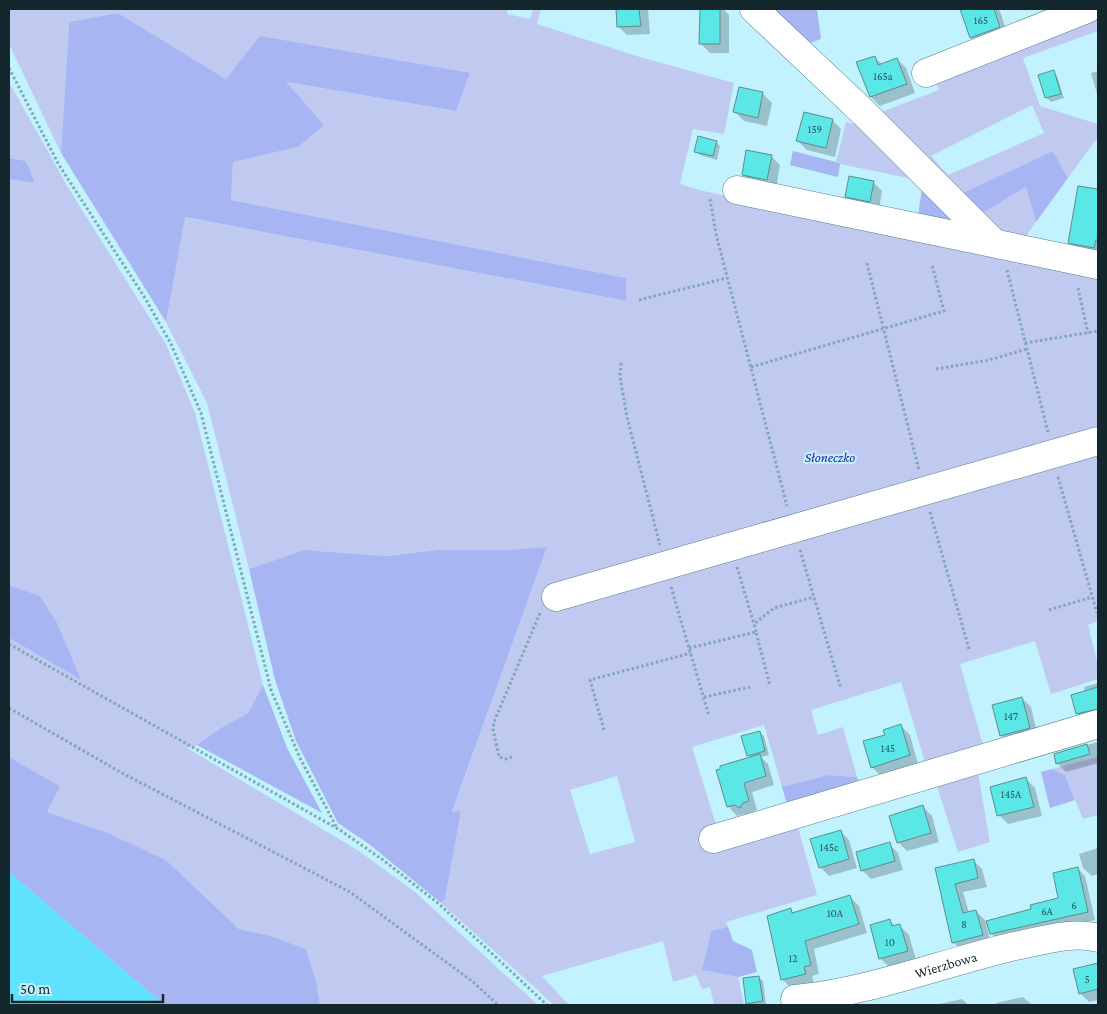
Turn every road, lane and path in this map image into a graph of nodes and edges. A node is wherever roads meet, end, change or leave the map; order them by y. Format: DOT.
graph roads {
  1 [pos="754,9"];
  2 [pos="1087,9"];
  3 [pos="9,68"];
  4 [pos="926,73"];
  5 [pos="737,190"];
  6 [pos="710,199"];
  7 [pos="994,243"];
  8 [pos="867,263"];
  9 [pos="932,265"];
  10 [pos="1098,265"];
  11 [pos="1006,269"];
  12 [pos="727,278"];
  13 [pos="1078,288"];
  14 [pos="639,300"];
  15 [pos="884,329"];
  16 [pos="1098,331"];
  17 [pos="1088,333"];
  18 [pos="1025,343"];
  19 [pos="1027,349"];
  20 [pos="622,363"];
  21 [pos="751,368"];
  22 [pos="936,369"];
  23 [pos="1098,441"];
  24 [pos="1053,454"];
  25 [pos="924,491"];
  26 [pos="793,529"];
  27 [pos="731,546"];
  28 [pos="665,565"];
  29 [pos="556,597"];
  30 [pos="814,597"];
  31 [pos="1092,597"];
  32 [pos="1049,610"];
  33 [pos="1097,613"];
  34 [pos="754,624"];
  35 [pos="756,632"];
  36 [pos="9,644"];
  37 [pos="969,649"];
  38 [pos="690,651"];
  39 [pos="750,686"];
  40 [pos="770,686"];
  41 [pos="841,689"];
  42 [pos="704,697"];
  43 [pos="9,708"];
  44 [pos="709,716"];
  45 [pos="1098,724"];
  46 [pos="604,730"];
  47 [pos="512,757"];
  48 [pos="337,828"];
  49 [pos="713,839"];
  50 [pos="1098,938"];
  51 [pos="795,999"];
  52 [pos="498,1005"];
  53 [pos="547,1005"];
  1 -- 7 [label="lane"];
  2 -- 4 [label="lane"];
  3 -- 48 [label="path"];
  5 -- 7 [label="lane"];
  6 -- 12 [label="path"];
  7 -- 10 [label="lane"];
  8 -- 15 [label="path"];
  9 -- 15 [label="path"];
  11 -- 18 [label="path"];
  12 -- 14 [label="path"];
  12 -- 21 [label="path"];
  13 -- 17 [label="path"];
  15 -- 21 [label="path"];
  15 -- 25 [label="path"];
  16 -- 17 [label="path"];
  17 -- 18 [label="path"];
  18 -- 19 [label="path"];
  19 -- 22 [label="path"];
  19 -- 24 [label="path"];
  20 -- 28 [label="path"];
  21 -- 26 [label="path"];
  23 -- 24 [label="lane"];
  24 -- 25 [label="lane"];
  24 -- 31 [label="path"];
  25 -- 26 [label="lane"];
  25 -- 37 [label="path"];
  26 -- 27 [label="lane"];
  26 -- 30 [label="path"];
  27 -- 28 [label="lane"];
  27 -- 34 [label="path"];
  28 -- 29 [label="lane"];
  28 -- 38 [label="path"];
  29 -- 47 [label="path"];
  30 -- 34 [label="path"];
  30 -- 41 [label="path"];
  31 -- 32 [label="path"];
  31 -- 33 [label="path"];
  34 -- 35 [label="path"];
  35 -- 38 [label="path"];
  35 -- 40 [label="path"];
  36 -- 48 [label="path"];
  38 -- 42 [label="path"];
  38 -- 46 [label="path"];
  39 -- 42 [label="path"];
  42 -- 44 [label="path"];
  43 -- 52 [label="path"];
  45 -- 49 [label="lane"];
  48 -- 53 [label="path"];
  50 -- 51 [label="lane, Wierzbowa"];
}
